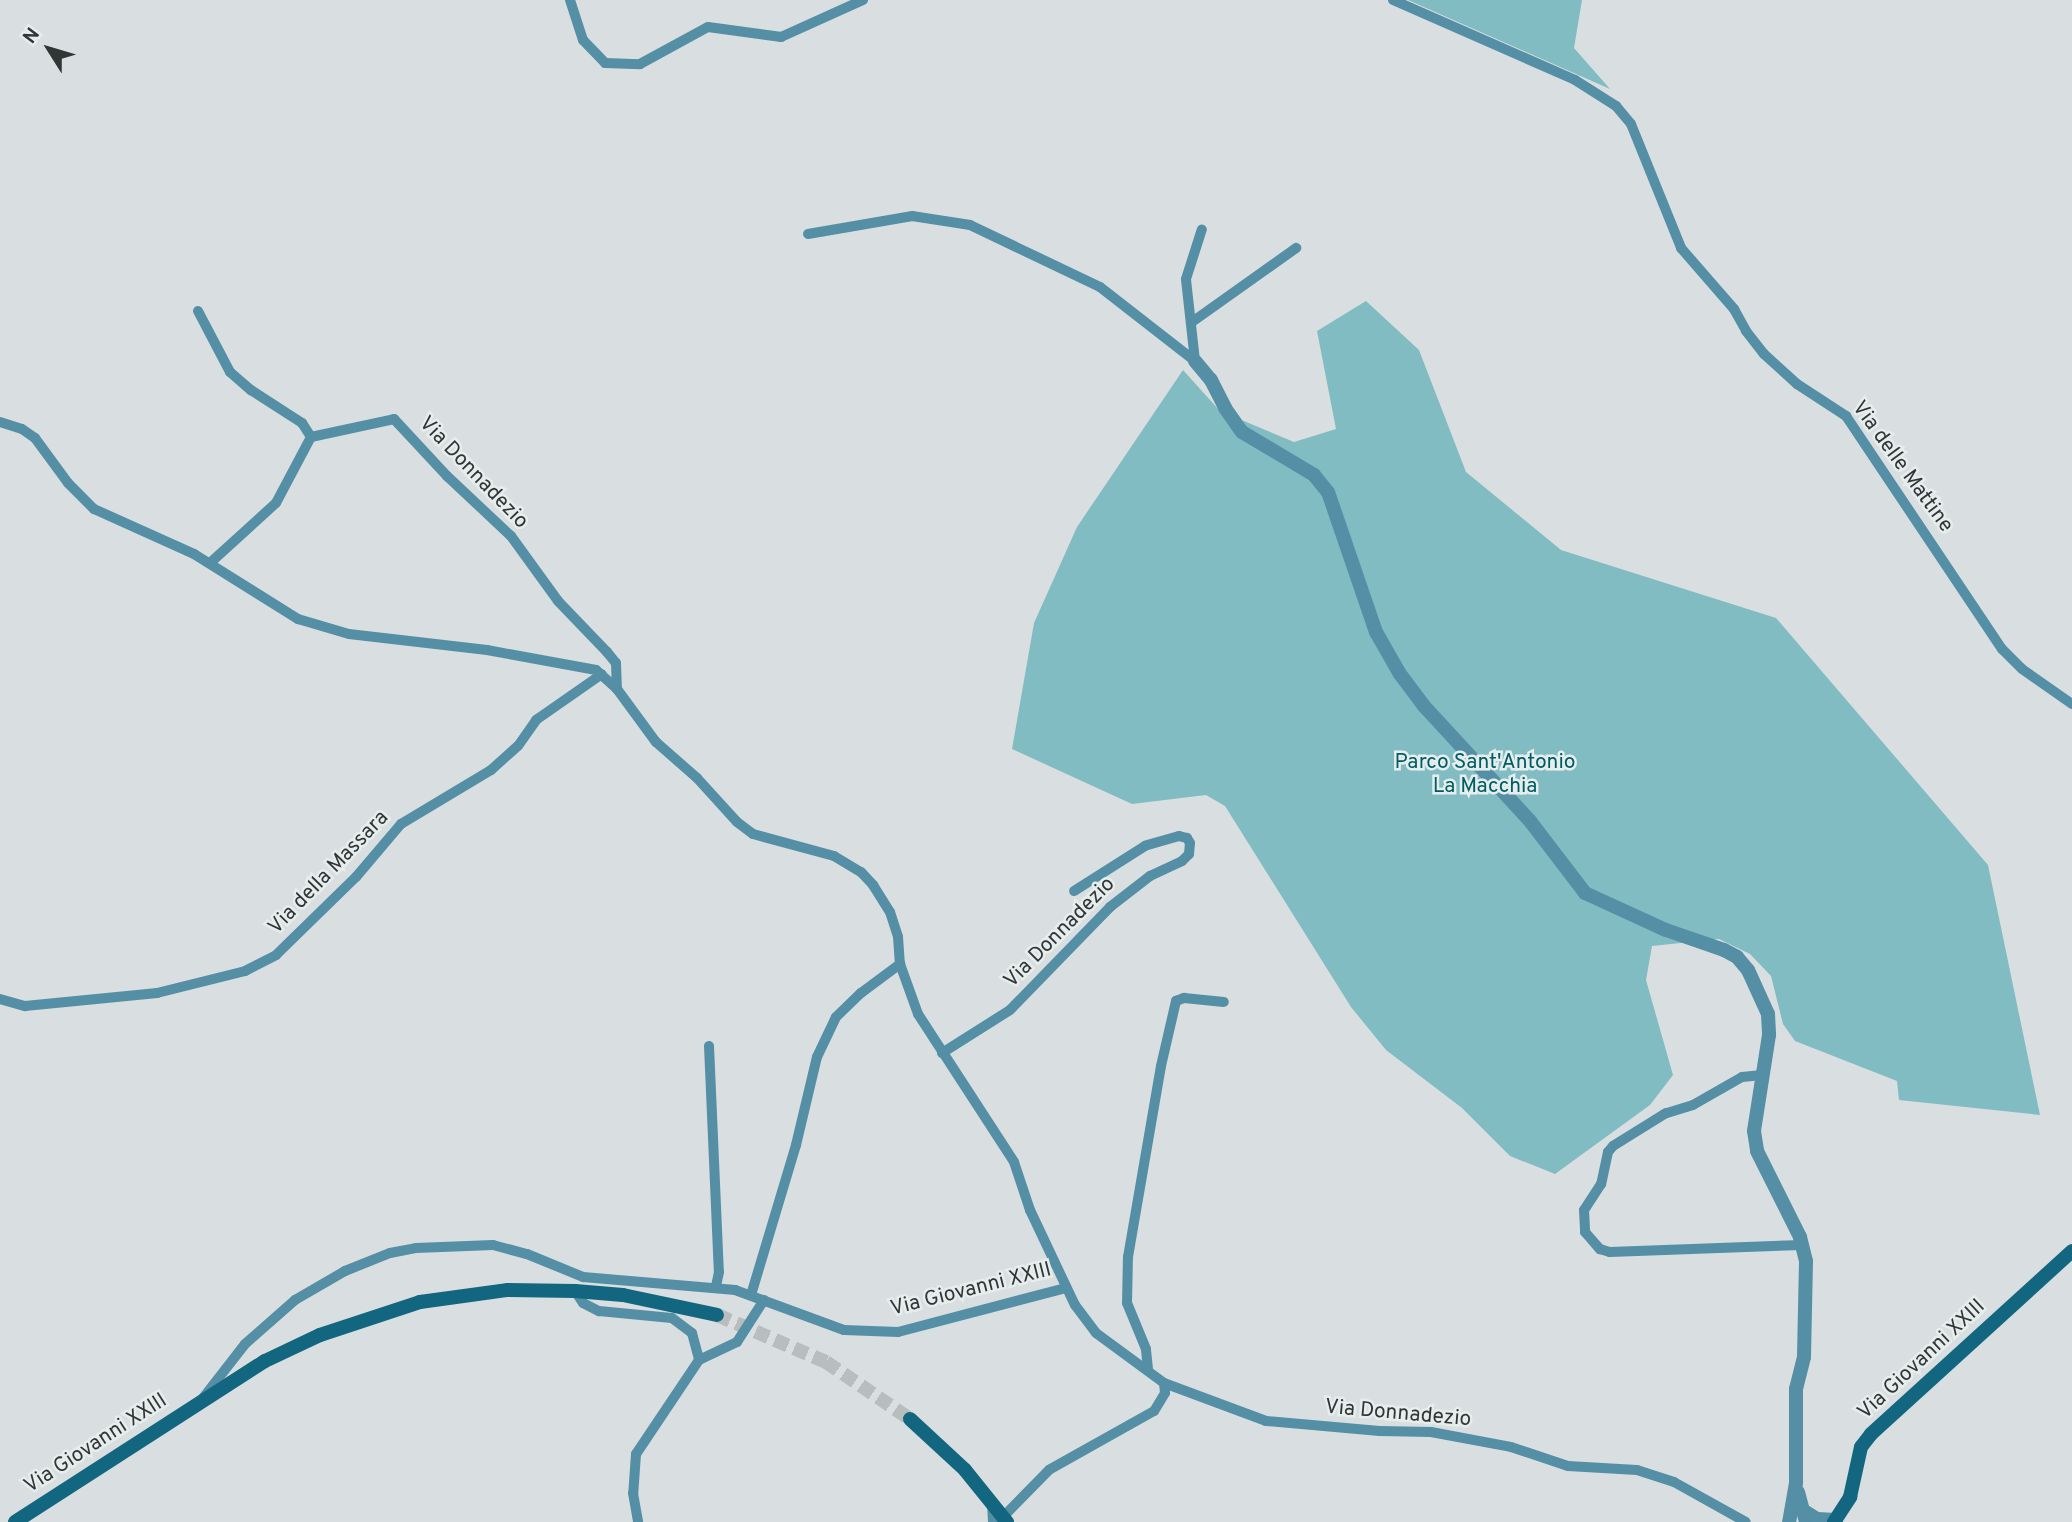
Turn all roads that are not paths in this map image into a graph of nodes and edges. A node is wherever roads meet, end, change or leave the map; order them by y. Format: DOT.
graph roads {
  1 [pos="570,0"];
  2 [pos="863,0"];
  3 [pos="1393,0"];
  4 [pos="1202,229"];
  5 [pos="808,234"];
  6 [pos="1296,248"];
  7 [pos="198,311"];
  8 [pos="1192,322"];
  9 [pos="1195,361"];
  10 [pos="0,422"];
  11 [pos="311,437"];
  12 [pos="210,563"];
  13 [pos="603,674"];
  14 [pos="617,689"];
  15 [pos="2072,704"];
  16 [pos="1074,891"];
  17 [pos="900,964"];
  18 [pos="0,999"];
  19 [pos="1224,1002"];
  20 [pos="709,1046"];
  21 [pos="943,1053"];
  22 [pos="1762,1075"];
  23 [pos="1802,1245"];
  24 [pos="2072,1251"];
  25 [pos="716,1286"];
  26 [pos="1066,1287"];
  27 [pos="575,1291"];
  28 [pos="751,1295"];
  29 [pos="764,1300"];
  30 [pos="717,1315"];
  31 [pos="699,1360"];
  32 [pos="1149,1369"];
  33 [pos="1164,1383"];
  34 [pos="200,1401"];
  35 [pos="910,1419"];
  36 [pos="1796,1483"];
  37 [pos="1805,1516"];
  38 [pos="1001,1520"];
  39 [pos="1835,1521"];
  40 [pos="15,1522"];
  41 [pos="638,1522"];
  42 [pos="1746,1522"];
  43 [pos="1790,1522"];
  1 -- 2 [label="street"];
  3 -- 15 [label="street, Via delle Mattine"];
  4 -- 8 [label="street"];
  5 -- 9 [label="street"];
  6 -- 8 [label="street"];
  7 -- 11 [label="street"];
  8 -- 9 [label="street"];
  9 -- 22 [label="street"];
  10 -- 12 [label="street"];
  11 -- 12 [label="street"];
  11 -- 14 [label="street, Via Donnadezio"];
  12 -- 13 [label="street"];
  13 -- 14 [label="street, Via Donnadezio"];
  13 -- 18 [label="street, Via della Massara"];
  14 -- 17 [label="street, Via Donnadezio"];
  16 -- 21 [label="street, Via Donnadezio"];
  17 -- 21 [label="street, Via Donnadezio"];
  17 -- 28 [label="street"];
  19 -- 32 [label="street"];
  20 -- 25 [label="street"];
  21 -- 26 [label="street, Via Donnadezio"];
  22 -- 23 [label="street"];
  22 -- 23 [label="street"];
  23 -- 36 [label="street"];
  24 -- 39 [label="main road, Via Giovanni XXIII"];
  25 -- 28 [label="street, Via Giovanni XXIII"];
  25 -- 34 [label="street, Via Giovanni XXIII"];
  26 -- 29 [label="street, Via Giovanni XXIII"];
  26 -- 32 [label="street, Via Donnadezio"];
  27 -- 30 [label="main road, Via Giovanni XXIII"];
  27 -- 31 [label="street"];
  27 -- 34 [label="main road, Via Giovanni XXIII"];
  28 -- 29 [label="street, Via Giovanni XXIII"];
  29 -- 31 [label="street"];
  31 -- 41 [label="street"];
  32 -- 33 [label="street, Via Donnadezio"];
  33 -- 38 [label="street"];
  33 -- 42 [label="street, Via Donnadezio"];
  34 -- 40 [label="main road, Via Giovanni XXIII"];
  35 -- 38 [label="main road"];
  36 -- 37 [label="street"];
  36 -- 43 [label="street"];
  37 -- 39 [label="street"];
}
